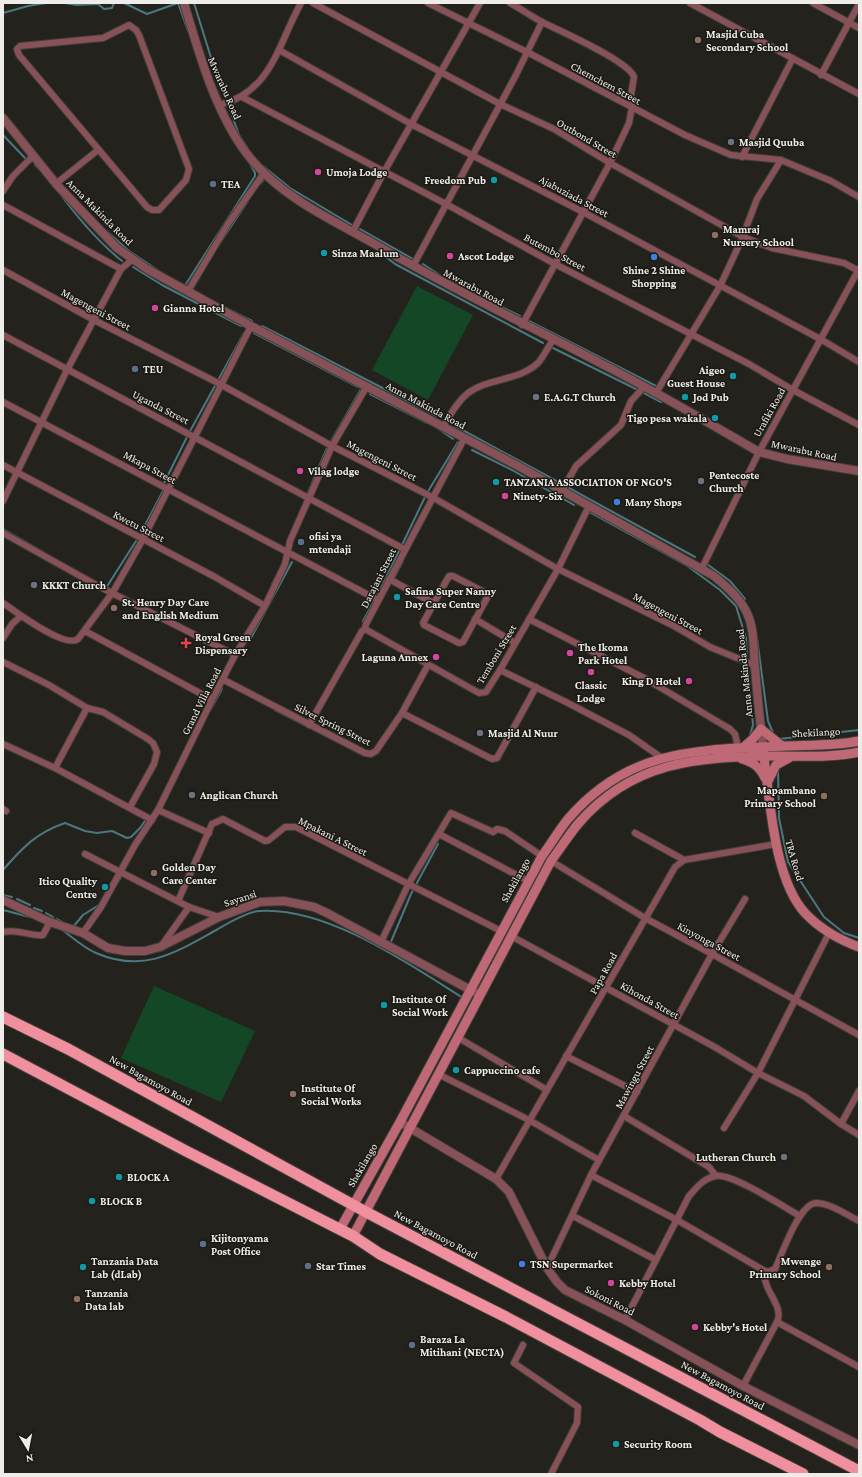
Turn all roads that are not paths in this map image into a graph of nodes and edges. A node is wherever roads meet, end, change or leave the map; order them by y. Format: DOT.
graph roads {
  1 [pos="184,3"];
  2 [pos="301,3"];
  3 [pos="313,3"];
  4 [pos="428,3"];
  5 [pos="480,3"];
  6 [pos="510,3"];
  7 [pos="690,3"];
  8 [pos="813,3"];
  9 [pos="859,4"];
  10 [pos="521,6"];
  11 [pos="542,22"];
  12 [pos="849,22"];
  13 [pos="470,24"];
  14 [pos="859,28"];
  15 [pos="279,50"];
  16 [pos="527,52"];
  17 [pos="792,60"];
  18 [pos="442,72"];
  19 [pos="821,75"];
  20 [pos="859,94"];
  21 [pos="242,97"];
  22 [pos="500,104"];
  23 [pos="220,105"];
  24 [pos="632,108"];
  25 [pos="3,118"];
  26 [pos="411,124"];
  27 [pos="98,150"];
  28 [pos="473,155"];
  29 [pos="33,156"];
  30 [pos="742,157"];
  31 [pos="781,160"];
  32 [pos="610,163"];
  33 [pos="384,172"];
  34 [pos="264,173"];
  35 [pos="57,185"];
  36 [pos="3,191"];
  37 [pos="859,197"];
  38 [pos="446,204"];
  39 [pos="3,205"];
  40 [pos="583,212"];
  41 [pos="353,231"];
  42 [pos="743,237"];
  43 [pos="133,259"];
  44 [pos="555,264"];
  45 [pos="413,266"];
  46 [pos="121,269"];
  47 [pos="3,270"];
  48 [pos="859,270"];
  49 [pos="720,286"];
  50 [pos="188,291"];
  51 [pos="94,320"];
  52 [pos="522,325"];
  53 [pos="251,326"];
  54 [pos="691,334"];
  55 [pos="3,335"];
  56 [pos="553,340"];
  57 [pos="822,340"];
  58 [pos="859,362"];
  59 [pos="67,370"];
  60 [pos="221,384"];
  61 [pos="366,386"];
  62 [pos="644,387"];
  63 [pos="793,390"];
  64 [pos="656,393"];
  65 [pos="3,402"];
  66 [pos="42,422"];
  67 [pos="859,426"];
  68 [pos="443,428"];
  69 [pos="195,437"];
  70 [pos="464,439"];
  71 [pos="332,446"];
  72 [pos="759,452"];
  73 [pos="3,465"];
  74 [pos="859,471"];
  75 [pos="18,474"];
  76 [pos="168,488"];
  77 [pos="562,491"];
  78 [pos="432,497"];
  79 [pos="308,499"];
  80 [pos="3,501"];
  81 [pos="589,506"];
  82 [pos="3,533"];
  83 [pos="143,539"];
  84 [pos="404,549"];
  85 [pos="287,552"];
  86 [pos="702,568"];
  87 [pos="558,569"];
  88 [pos="389,579"];
  89 [pos="113,592"];
  90 [pos="378,600"];
  91 [pos="3,603"];
  92 [pos="433,603"];
  93 [pos="265,606"];
  94 [pos="21,616"];
  95 [pos="529,618"];
  96 [pos="475,619"];
  97 [pos="365,629"];
  98 [pos="85,631"];
  99 [pos="3,638"];
  100 [pos="515,643"];
  101 [pos="234,657"];
  102 [pos="3,662"];
  103 [pos="428,665"];
  104 [pos="754,665"];
  105 [pos="500,670"];
  106 [pos="224,680"];
  107 [pos="536,687"];
  108 [pos="211,702"];
  109 [pos="87,708"];
  110 [pos="402,713"];
  111 [pos="309,725"];
  112 [pos="761,729"];
  113 [pos="859,741"];
  114 [pos="3,744"];
  115 [pos="782,746"];
  116 [pos="741,747"];
  117 [pos="763,752"];
  118 [pos="859,752"];
  119 [pos="795,756"];
  120 [pos="736,757"];
  121 [pos="662,758"];
  122 [pos="55,768"];
  123 [pos="768,782"];
  124 [pos="130,807"];
  125 [pos="158,810"];
  126 [pos="152,820"];
  127 [pos="208,833"];
  128 [pos="635,833"];
  129 [pos="438,834"];
  130 [pos="776,844"];
  131 [pos="85,854"];
  132 [pos="542,856"];
  133 [pos="684,860"];
  134 [pos="551,861"];
  135 [pos="120,873"];
  136 [pos="528,881"];
  137 [pos="408,885"];
  138 [pos="745,899"];
  139 [pos="3,900"];
  140 [pos="178,901"];
  141 [pos="189,907"];
  142 [pos="219,916"];
  143 [pos="645,918"];
  144 [pos="50,922"];
  145 [pos="501,931"];
  146 [pos="3,932"];
  147 [pos="83,933"];
  148 [pos="830,933"];
  149 [pos="510,936"];
  150 [pos="381,942"];
  151 [pos="160,947"];
  152 [pos="859,947"];
  153 [pos="712,954"];
  154 [pos="607,988"];
  155 [pos="470,991"];
  156 [pos="480,995"];
  157 [pos="794,1000"];
  158 [pos="3,1017"];
  159 [pos="673,1024"];
  160 [pos="859,1035"];
  161 [pos="457,1037"];
  162 [pos="3,1054"];
  163 [pos="566,1056"];
  164 [pos="758,1073"];
  165 [pos="438,1074"];
  166 [pos="547,1090"];
  167 [pos="859,1091"];
  168 [pos="637,1092"];
  169 [pos="624,1116"];
  170 [pos="529,1120"];
  171 [pos="400,1122"];
  172 [pos="841,1124"];
  173 [pos="411,1127"];
  174 [pos="724,1128"];
  175 [pos="859,1135"];
  176 [pos="599,1160"];
  177 [pos="591,1175"];
  178 [pos="716,1176"];
  179 [pos="496,1179"];
  180 [pos="353,1205"];
  181 [pos="366,1212"];
  182 [pos="573,1216"];
  183 [pos="800,1216"];
  184 [pos="677,1220"];
  185 [pos="859,1220"];
  186 [pos="340,1229"];
  187 [pos="353,1236"];
  188 [pos="656,1260"];
  189 [pos="547,1268"];
  190 [pos="763,1270"];
  191 [pos="625,1320"];
  192 [pos="777,1322"];
  193 [pos="522,1344"];
  194 [pos="859,1367"];
  195 [pos="743,1386"];
  196 [pos="859,1445"];
  197 [pos="859,1471"];
  198 [pos="551,1474"];
  199 [pos="803,1474"];
  1 -- 23 [label="street, Mwarabu Road"];
  2 -- 15 [label="street"];
  3 -- 18 [label="street, Outbond Street"];
  4 -- 13 [label="street, Chemchem Street"];
  5 -- 13 [label="street"];
  6 -- 10 [label="street"];
  7 -- 17 [label="street"];
  8 -- 12 [label="street"];
  9 -- 12 [label="street"];
  10 -- 11 [label="street"];
  11 -- 16 [label="street"];
  11 -- 24 [label="street"];
  12 -- 14 [label="street"];
  12 -- 19 [label="street"];
  13 -- 16 [label="street, Chemchem Street"];
  13 -- 18 [label="street"];
  15 -- 21 [label="street"];
  15 -- 26 [label="street, Ajabuziada Street"];
  16 -- 22 [label="street"];
  16 -- 24 [label="street, Chemchem Street"];
  17 -- 19 [label="street"];
  17 -- 30 [label="street"];
  18 -- 22 [label="street, Outbond Street"];
  18 -- 26 [label="street"];
  19 -- 20 [label="street"];
  21 -- 23 [label="street"];
  21 -- 33 [label="street, Butembo Street"];
  22 -- 28 [label="street"];
  22 -- 32 [label="street, Outbond Street"];
  23 -- 34 [label="street, Mwarabu Road"];
  24 -- 30 [label="street, Chemchem Street"];
  24 -- 32 [label="street"];
  25 -- 29 [label="street, Anna Makinda Road"];
  26 -- 28 [label="street, Ajabuziada Street"];
  26 -- 33 [label="street"];
  27 -- 27 [label="street"];
  27 -- 35 [label="street"];
  28 -- 38 [label="street"];
  28 -- 40 [label="street, Ajabuziada Street"];
  29 -- 35 [label="street, Anna Makinda Road"];
  29 -- 36 [label="street"];
  30 -- 31 [label="street, Chemchem Street"];
  31 -- 37 [label="street, Chemchem Street"];
  31 -- 42 [label="street"];
  32 -- 40 [label="street"];
  32 -- 42 [label="street, Outbond Street"];
  33 -- 38 [label="street, Butembo Street"];
  33 -- 41 [label="street"];
  34 -- 41 [label="street, Mwarabu Road"];
  34 -- 50 [label="street"];
  35 -- 43 [label="street, Anna Makinda Road"];
  38 -- 44 [label="street, Butembo Street"];
  38 -- 45 [label="street"];
  39 -- 46 [label="street"];
  40 -- 44 [label="street"];
  40 -- 49 [label="street, Ajabuziada Street"];
  41 -- 45 [label="street, Mwarabu Road"];
  42 -- 48 [label="street, Outbond Street"];
  42 -- 49 [label="street"];
  43 -- 46 [label="street"];
  43 -- 50 [label="street, Anna Makinda Road"];
  44 -- 52 [label="street"];
  44 -- 54 [label="street, Butembo Street"];
  45 -- 52 [label="street, Mwarabu Road"];
  46 -- 51 [label="street"];
  47 -- 51 [label="street, Magengeni Street"];
  48 -- 57 [label="street, Urafiki Road"];
  49 -- 54 [label="street"];
  49 -- 57 [label="street, Ajabuziada Street"];
  50 -- 53 [label="street, Anna Makinda Road"];
  51 -- 59 [label="street"];
  51 -- 60 [label="street, Magengeni Street"];
  52 -- 56 [label="street, Mwarabu Road"];
  53 -- 60 [label="street"];
  53 -- 61 [label="street, Anna Makinda Road"];
  54 -- 63 [label="street, Butembo Street"];
  54 -- 64 [label="street"];
  55 -- 59 [label="street, Uganda Street"];
  56 -- 62 [label="street, Mwarabu Road"];
  56 -- 68 [label="street"];
  57 -- 58 [label="street, Ajabuziada Street"];
  57 -- 63 [label="street, Urafiki Road"];
  59 -- 66 [label="street"];
  59 -- 69 [label="street, Uganda Street"];
  60 -- 69 [label="street"];
  60 -- 71 [label="street, Magengeni Street"];
  61 -- 68 [label="street, Anna Makinda Road"];
  61 -- 71 [label="street, Grand Villa Road"];
  62 -- 64 [label="street, Mwarabu Road"];
  62 -- 77 [label="street"];
  63 -- 67 [label="street, Butembo Street"];
  63 -- 72 [label="street, Urafiki Road"];
  64 -- 72 [label="street, Mwarabu Road"];
  65 -- 66 [label="street, Mkapa Street"];
  66 -- 75 [label="street"];
  66 -- 76 [label="street, Mkapa Street"];
  68 -- 70 [label="street, Anna Makinda Road"];
  69 -- 76 [label="street"];
  69 -- 79 [label="street, Uganda Street"];
  70 -- 77 [label="street, Anna Makinda Road"];
  70 -- 78 [label="street, Darajani Street"];
  71 -- 78 [label="street, Magengeni Street"];
  71 -- 79 [label="street, Grand Villa Road"];
  72 -- 74 [label="street, Mwarabu Road"];
  72 -- 86 [label="street, Urafiki Road"];
  73 -- 75 [label="street, Kwetu Street"];
  75 -- 80 [label="street"];
  75 -- 83 [label="street, Kwetu Street"];
  76 -- 83 [label="street"];
  76 -- 85 [label="street, Mkapa Street"];
  77 -- 81 [label="street, Anna Makinda Road"];
  78 -- 84 [label="street, Darajani Street"];
  78 -- 87 [label="street, Magengeni Street"];
  79 -- 84 [label="street, Uganda Street"];
  79 -- 85 [label="street, Grand Villa Road"];
  81 -- 86 [label="street, Anna Makinda Road"];
  81 -- 87 [label="street, Temboni Street"];
  82 -- 89 [label="street"];
  83 -- 89 [label="street"];
  83 -- 93 [label="street, Kwetu Street"];
  84 -- 88 [label="street, Darajani Street"];
  85 -- 90 [label="street, Mkapa Street"];
  85 -- 93 [label="street, Grand Villa Road"];
  86 -- 104 [label="street, Anna Makinda Road"];
  87 -- 95 [label="street, Temboni Street"];
  87 -- 104 [label="street, Magengeni Street"];
  88 -- 90 [label="street, Darajani Street"];
  88 -- 92 [label="street"];
  89 -- 98 [label="street"];
  89 -- 101 [label="street"];
  90 -- 97 [label="street, Darajani Street"];
  91 -- 94 [label="street"];
  92 -- 96 [label="street"];
  92 -- 96 [label="street"];
  93 -- 101 [label="street, Grand Villa Road"];
  94 -- 98 [label="street"];
  94 -- 99 [label="street"];
  95 -- 100 [label="street, Temboni Street"];
  95 -- 116 [label="street"];
  96 -- 100 [label="street"];
  97 -- 103 [label="street, Temboni Street"];
  97 -- 111 [label="street, Darajani Street"];
  98 -- 108 [label="street"];
  100 -- 105 [label="street, Temboni Street"];
  101 -- 106 [label="street, Grand Villa Road"];
  102 -- 109 [label="street"];
  103 -- 105 [label="street, Temboni Street"];
  103 -- 110 [label="street"];
  104 -- 112 [label="street, Anna Makinda Road"];
  105 -- 107 [label="street"];
  106 -- 108 [label="street, Grand Villa Road"];
  106 -- 111 [label="street, Silver Spring Street"];
  107 -- 110 [label="street"];
  107 -- 121 [label="street"];
  108 -- 125 [label="street, Grand Villa Road"];
  109 -- 122 [label="street"];
  109 -- 124 [label="street"];
  110 -- 111 [label="street, Silver Spring Street"];
  112 -- 115 [label="main road"];
  112 -- 116 [label="main road"];
  112 -- 117 [label="street, Anna Makinda Road"];
  113 -- 115 [label="main road, Shekilango"];
  114 -- 122 [label="street"];
  115 -- 117 [label="main road, Shekilango"];
  116 -- 117 [label="main road, Shekilango"];
  116 -- 121 [label="main road, Shekilango"];
  117 -- 119 [label="main road, Shekilango"];
  117 -- 120 [label="main road, Shekilango"];
  117 -- 123 [label="main road, TRA Road"];
  118 -- 119 [label="main road, Shekilango"];
  119 -- 123 [label="main road"];
  120 -- 123 [label="main road"];
  120 -- 134 [label="main road, Shekilango"];
  121 -- 132 [label="main road, Shekilango"];
  122 -- 124 [label="street"];
  123 -- 130 [label="main road, TRA Road"];
  124 -- 126 [label="street"];
  125 -- 126 [label="street, Grand Villa Road"];
  125 -- 127 [label="street"];
  126 -- 135 [label="street, Grand Villa Road"];
  127 -- 137 [label="street, Mpakani A Street"];
  127 -- 140 [label="street, Mpakani A Street"];
  128 -- 133 [label="street"];
  129 -- 132 [label="street"];
  129 -- 136 [label="street"];
  129 -- 137 [label="street"];
  130 -- 133 [label="street"];
  130 -- 148 [label="main road, TRA Road"];
  131 -- 135 [label="street"];
  132 -- 136 [label="main road, Shekilango"];
  133 -- 143 [label="street, Papa Road"];
  134 -- 143 [label="street, Kinyonga Street"];
  134 -- 149 [label="main road, Shekilango"];
  135 -- 140 [label="street"];
  135 -- 147 [label="street, Grand Villa Road"];
  136 -- 145 [label="main road, Shekilango"];
  137 -- 145 [label="street, Mpakani A Street"];
  137 -- 150 [label="street"];
  138 -- 153 [label="street, Mawingu Street"];
  139 -- 144 [label="street, Sayansi"];
  140 -- 141 [label="street"];
  141 -- 142 [label="street"];
  141 -- 151 [label="street"];
  142 -- 150 [label="street, Sayansi"];
  142 -- 151 [label="street, Sayansi"];
  143 -- 153 [label="street, Kinyonga Street"];
  143 -- 154 [label="street, Papa Road"];
  144 -- 146 [label="street"];
  144 -- 147 [label="street, Sayansi"];
  145 -- 155 [label="main road, Shekilango"];
  147 -- 151 [label="street, Sayansi"];
  148 -- 152 [label="main road, TRA Road"];
  148 -- 157 [label="street"];
  149 -- 154 [label="street, Kihonda Street"];
  149 -- 156 [label="main road, Shekilango"];
  150 -- 155 [label="street, Sayansi"];
  153 -- 157 [label="street, Kinyonga Street"];
  153 -- 159 [label="street, Mawingu Street"];
  154 -- 159 [label="street, Kihonda Street"];
  154 -- 163 [label="street, Papa Road"];
  155 -- 156 [label="street, Sayansi"];
  155 -- 171 [label="main road, Shekilango"];
  156 -- 161 [label="main road, Shekilango"];
  157 -- 160 [label="street, Kinyonga Street"];
  157 -- 164 [label="street"];
  158 -- 180 [label="highway, New Bagamoyo Road"];
  159 -- 164 [label="street, Kihonda Street"];
  159 -- 168 [label="street, Mawingu Street"];
  161 -- 165 [label="main road, Shekilango"];
  161 -- 166 [label="street"];
  162 -- 186 [label="highway"];
  163 -- 166 [label="street, Papa Road"];
  163 -- 168 [label="street"];
  164 -- 172 [label="street, Kihonda Street"];
  164 -- 174 [label="street"];
  165 -- 170 [label="street"];
  165 -- 173 [label="main road, Shekilango"];
  166 -- 170 [label="street, Papa Road"];
  167 -- 172 [label="street"];
  168 -- 169 [label="street, Mawingu Street"];
  169 -- 176 [label="street, Mawingu Street"];
  169 -- 178 [label="street"];
  170 -- 176 [label="street"];
  170 -- 179 [label="street, Papa Road"];
  171 -- 173 [label="street, Sokoni Road"];
  171 -- 180 [label="main road, Shekilango"];
  172 -- 175 [label="street, Kihonda Street"];
  173 -- 179 [label="street, Sokoni Road"];
  173 -- 181 [label="main road, Shekilango"];
  176 -- 177 [label="street, Mawingu Street"];
  177 -- 182 [label="street, Mawingu Street"];
  177 -- 184 [label="street"];
  178 -- 183 [label="street"];
  178 -- 184 [label="street"];
  179 -- 189 [label="street, Sokoni Road"];
  180 -- 181 [label="highway, New Bagamoyo Road"];
  180 -- 186 [label="main road, Shekilango"];
  181 -- 187 [label="main road, Shekilango"];
  181 -- 197 [label="highway, New Bagamoyo Road"];
  182 -- 188 [label="street"];
  182 -- 189 [label="street, Mawingu Street"];
  183 -- 185 [label="street"];
  183 -- 190 [label="street"];
  184 -- 188 [label="street"];
  184 -- 190 [label="street"];
  186 -- 187 [label="highway"];
  187 -- 199 [label="highway"];
  188 -- 191 [label="street"];
  189 -- 191 [label="street, Sokoni Road"];
  190 -- 192 [label="street"];
  191 -- 195 [label="street, Sokoni Road"];
  192 -- 194 [label="street"];
  192 -- 195 [label="street"];
  193 -- 198 [label="street"];
  195 -- 196 [label="street, Sokoni Road"];
}
